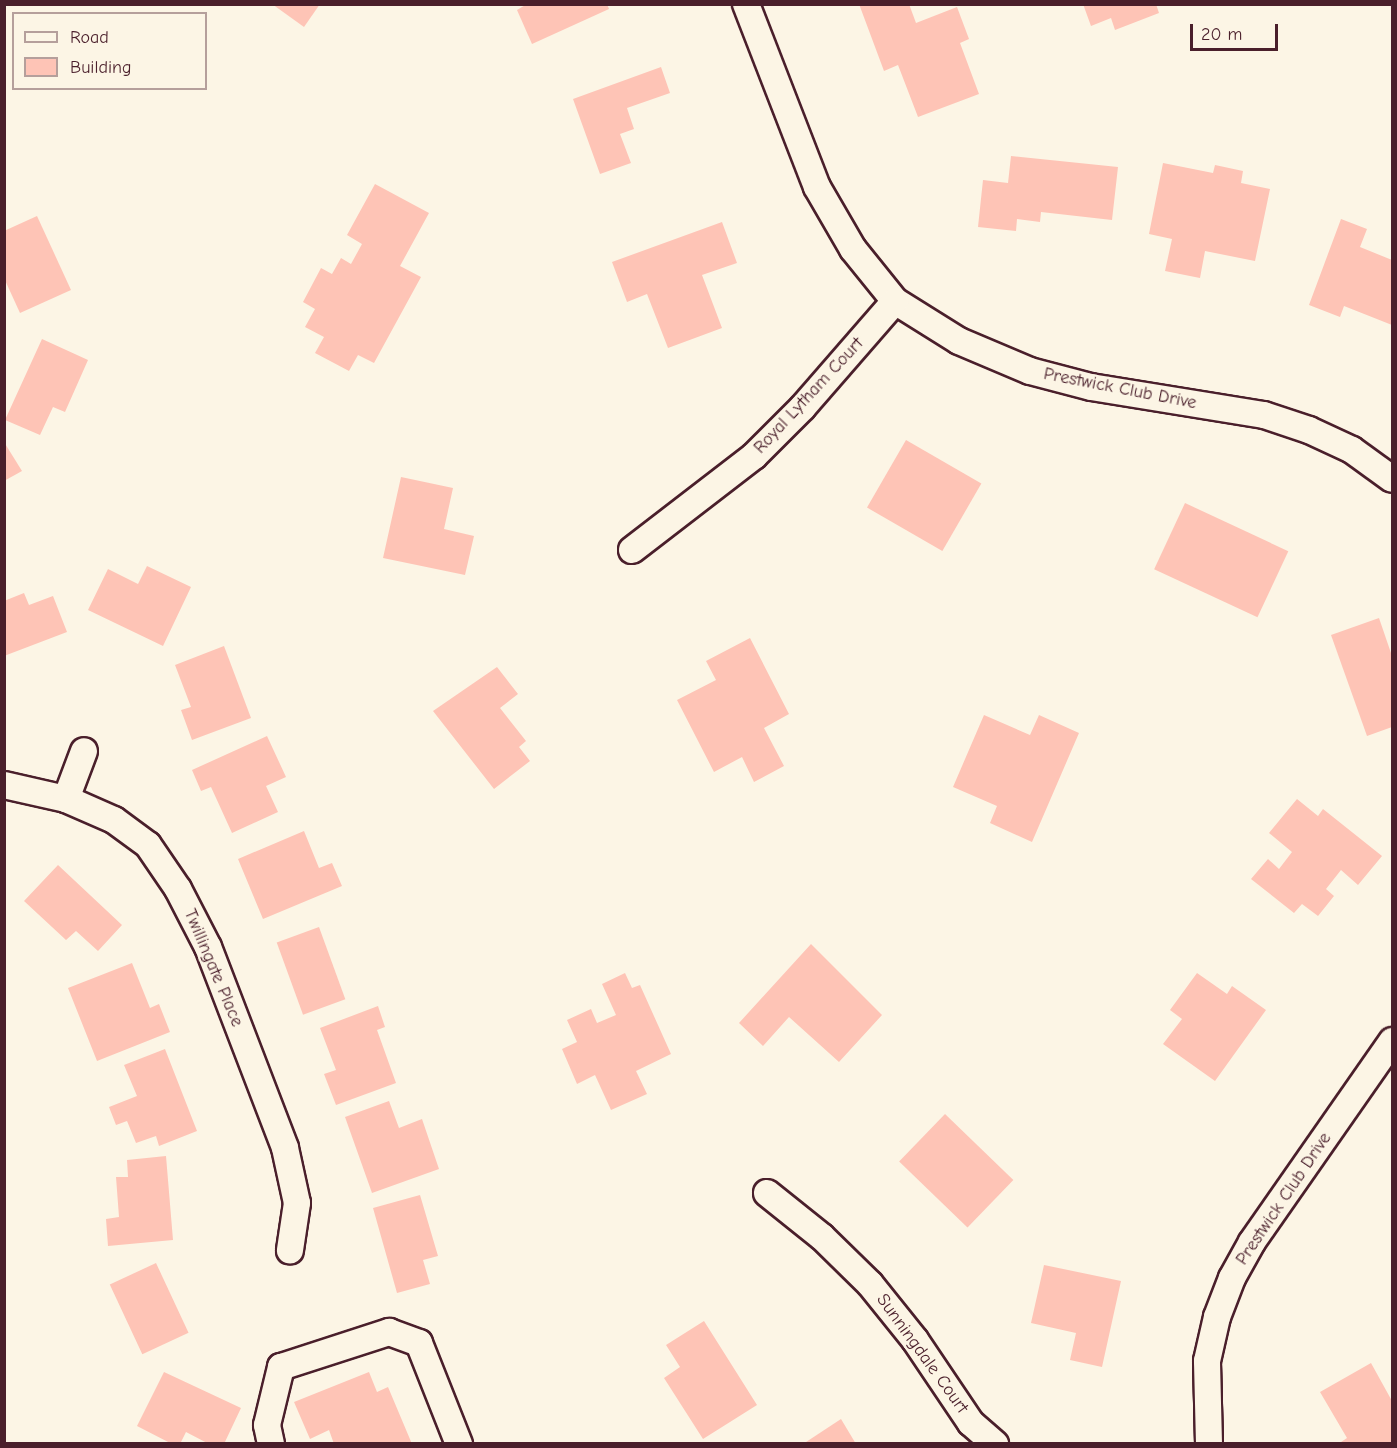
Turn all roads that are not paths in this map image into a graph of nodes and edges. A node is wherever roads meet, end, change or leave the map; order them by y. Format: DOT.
graph roads {
  1 [pos="746,4"];
  2 [pos="895,301"];
  3 [pos="1392,479"];
  4 [pos="632,550"];
  5 [pos="84,751"];
  6 [pos="4,785"];
  7 [pos="66,799"];
  8 [pos="1392,1041"];
  9 [pos="767,1194"];
  10 [pos="290,1250"];
  11 [pos="272,1443"];
  12 [pos="459,1443"];
  13 [pos="995,1443"];
  14 [pos="1209,1443"];
  1 -- 2 [label="street, Prestwick Club Drive"];
  2 -- 3 [label="street, Prestwick Club Drive"];
  2 -- 4 [label="street, Royal Lytham Court"];
  5 -- 7 [label="street"];
  6 -- 7 [label="street, Twillingate Place"];
  7 -- 10 [label="street, Twillingate Place"];
  8 -- 14 [label="street, Prestwick Club Drive"];
  9 -- 13 [label="street, Sunningdale Court"];
  11 -- 12 [label="street"];
}
